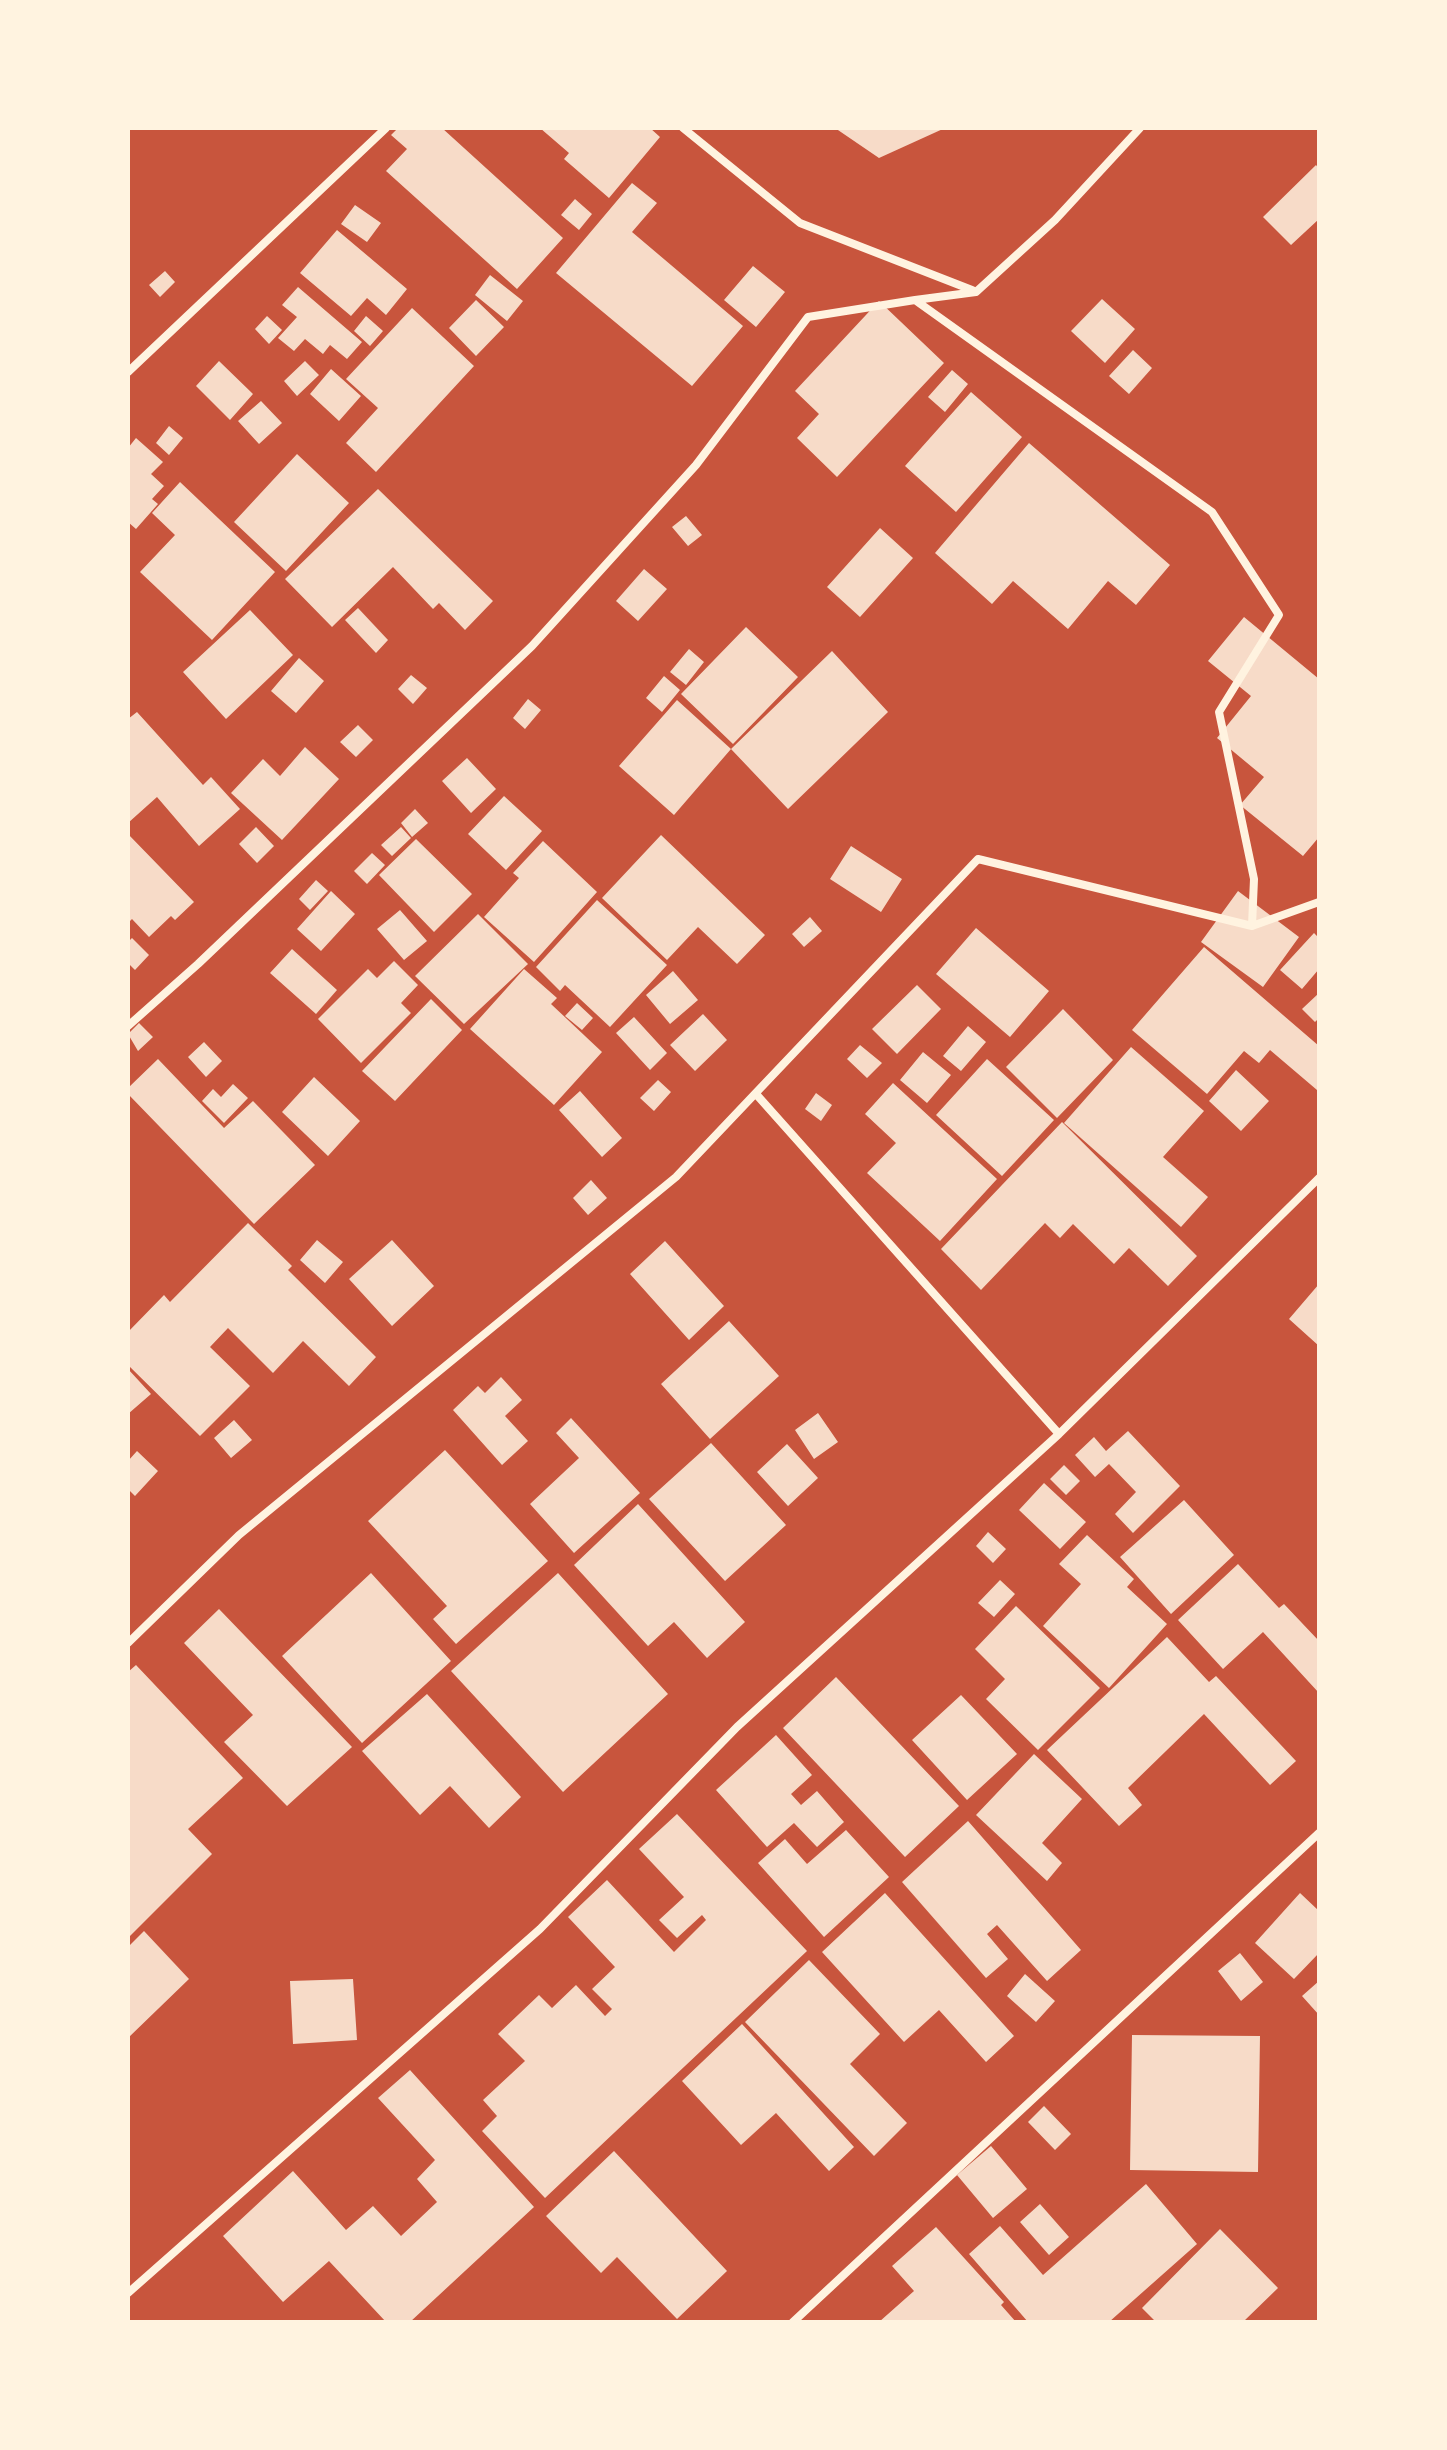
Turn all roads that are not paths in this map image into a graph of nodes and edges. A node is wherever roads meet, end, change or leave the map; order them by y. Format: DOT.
graph roads {
  1 [pos="386,128"];
  2 [pos="683,128"];
  3 [pos="1140,128"];
  4 [pos="976,292"];
  5 [pos="915,300"];
  6 [pos="128,372"];
  7 [pos="1319,902"];
  8 [pos="1252,926"];
  9 [pos="128,1026"];
  10 [pos="756,1094"];
  11 [pos="1319,1178"];
  12 [pos="1059,1434"];
  13 [pos="128,1643"];
  14 [pos="1319,1833"];
  15 [pos="128,2293"];
  16 [pos="793,2322"];
  1 -- 6 [label="street"];
  2 -- 4 [label="street"];
  3 -- 4 [label="street"];
  4 -- 5 [label="street"];
  5 -- 8 [label="street"];
  5 -- 9 [label="street"];
  7 -- 8 [label="street"];
  8 -- 10 [label="street"];
  10 -- 12 [label="street"];
  10 -- 13 [label="street"];
  11 -- 12 [label="street"];
  12 -- 15 [label="street"];
  14 -- 16 [label="street"];
}
